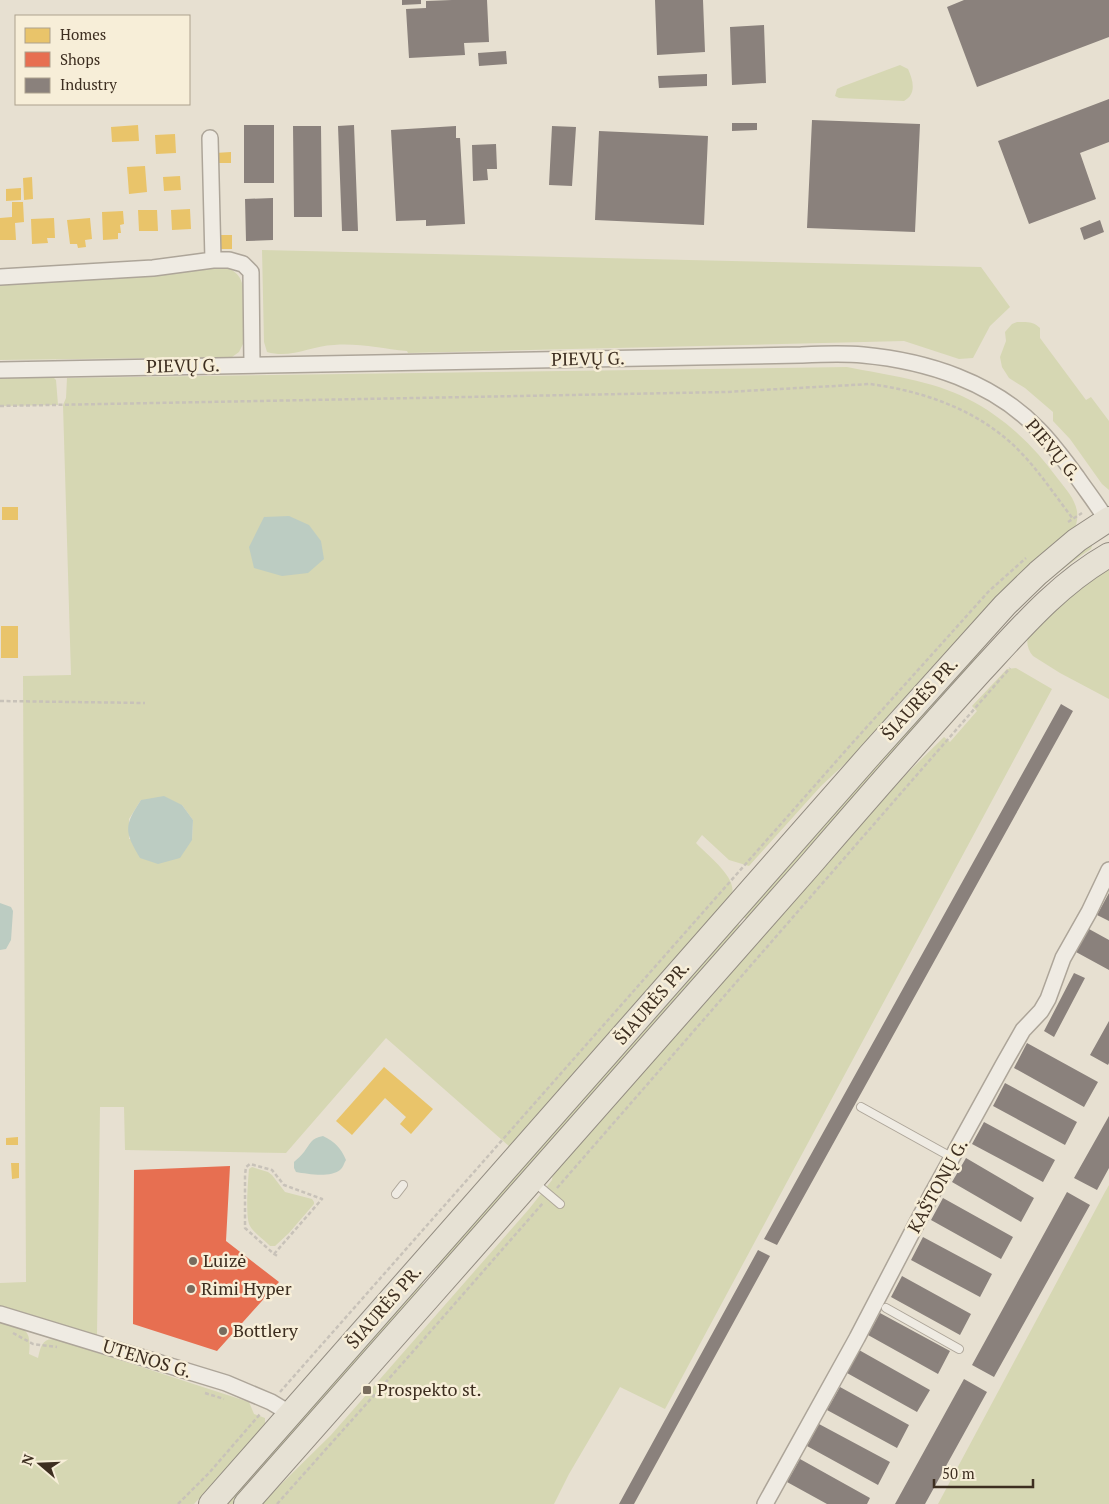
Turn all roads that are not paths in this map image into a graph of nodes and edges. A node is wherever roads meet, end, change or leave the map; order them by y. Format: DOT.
graph roads {
  1 [pos="210,138"];
  2 [pos="213,260"];
  3 [pos="0,277"];
  4 [pos="252,365"];
  5 [pos="0,370"];
  6 [pos="1105,517"];
  7 [pos="1109,555"];
  8 [pos="1109,870"];
  9 [pos="862,1107"];
  10 [pos="953,1158"];
  11 [pos="403,1185"];
  12 [pos="542,1188"];
  13 [pos="396,1194"];
  14 [pos="560,1204"];
  15 [pos="412,1275"];
  16 [pos="432,1294"];
  17 [pos="886,1308"];
  18 [pos="0,1314"];
  19 [pos="959,1348"];
  20 [pos="281,1408"];
  21 [pos="211,1504"];
  22 [pos="246,1504"];
  23 [pos="765,1504"];
  1 -- 2 [label="street"];
  2 -- 3 [label="street"];
  2 -- 4 [label="street"];
  4 -- 5 [label="street, PIEVŲ G."];
  4 -- 6 [label="street, PIEVŲ G."];
  6 -- 15 [label="main road, ŠIAURĖS PR."];
  7 -- 12 [label="main road, ŠIAURĖS PR."];
  8 -- 10 [label="street, KAŠTONŲ G."];
  9 -- 10 [label="lane"];
  10 -- 23 [label="street, KAŠTONŲ G."];
  11 -- 13 [label="lane"];
  12 -- 14 [label="lane"];
  12 -- 16 [label="main road, ŠIAURĖS PR."];
  15 -- 16 [label="main road"];
  15 -- 20 [label="main road, ŠIAURĖS PR."];
  16 -- 22 [label="main road, ŠIAURĖS PR."];
  17 -- 19 [label="lane"];
  18 -- 20 [label="street, UTENOS G."];
  20 -- 21 [label="main road, ŠIAURĖS PR."];
}
